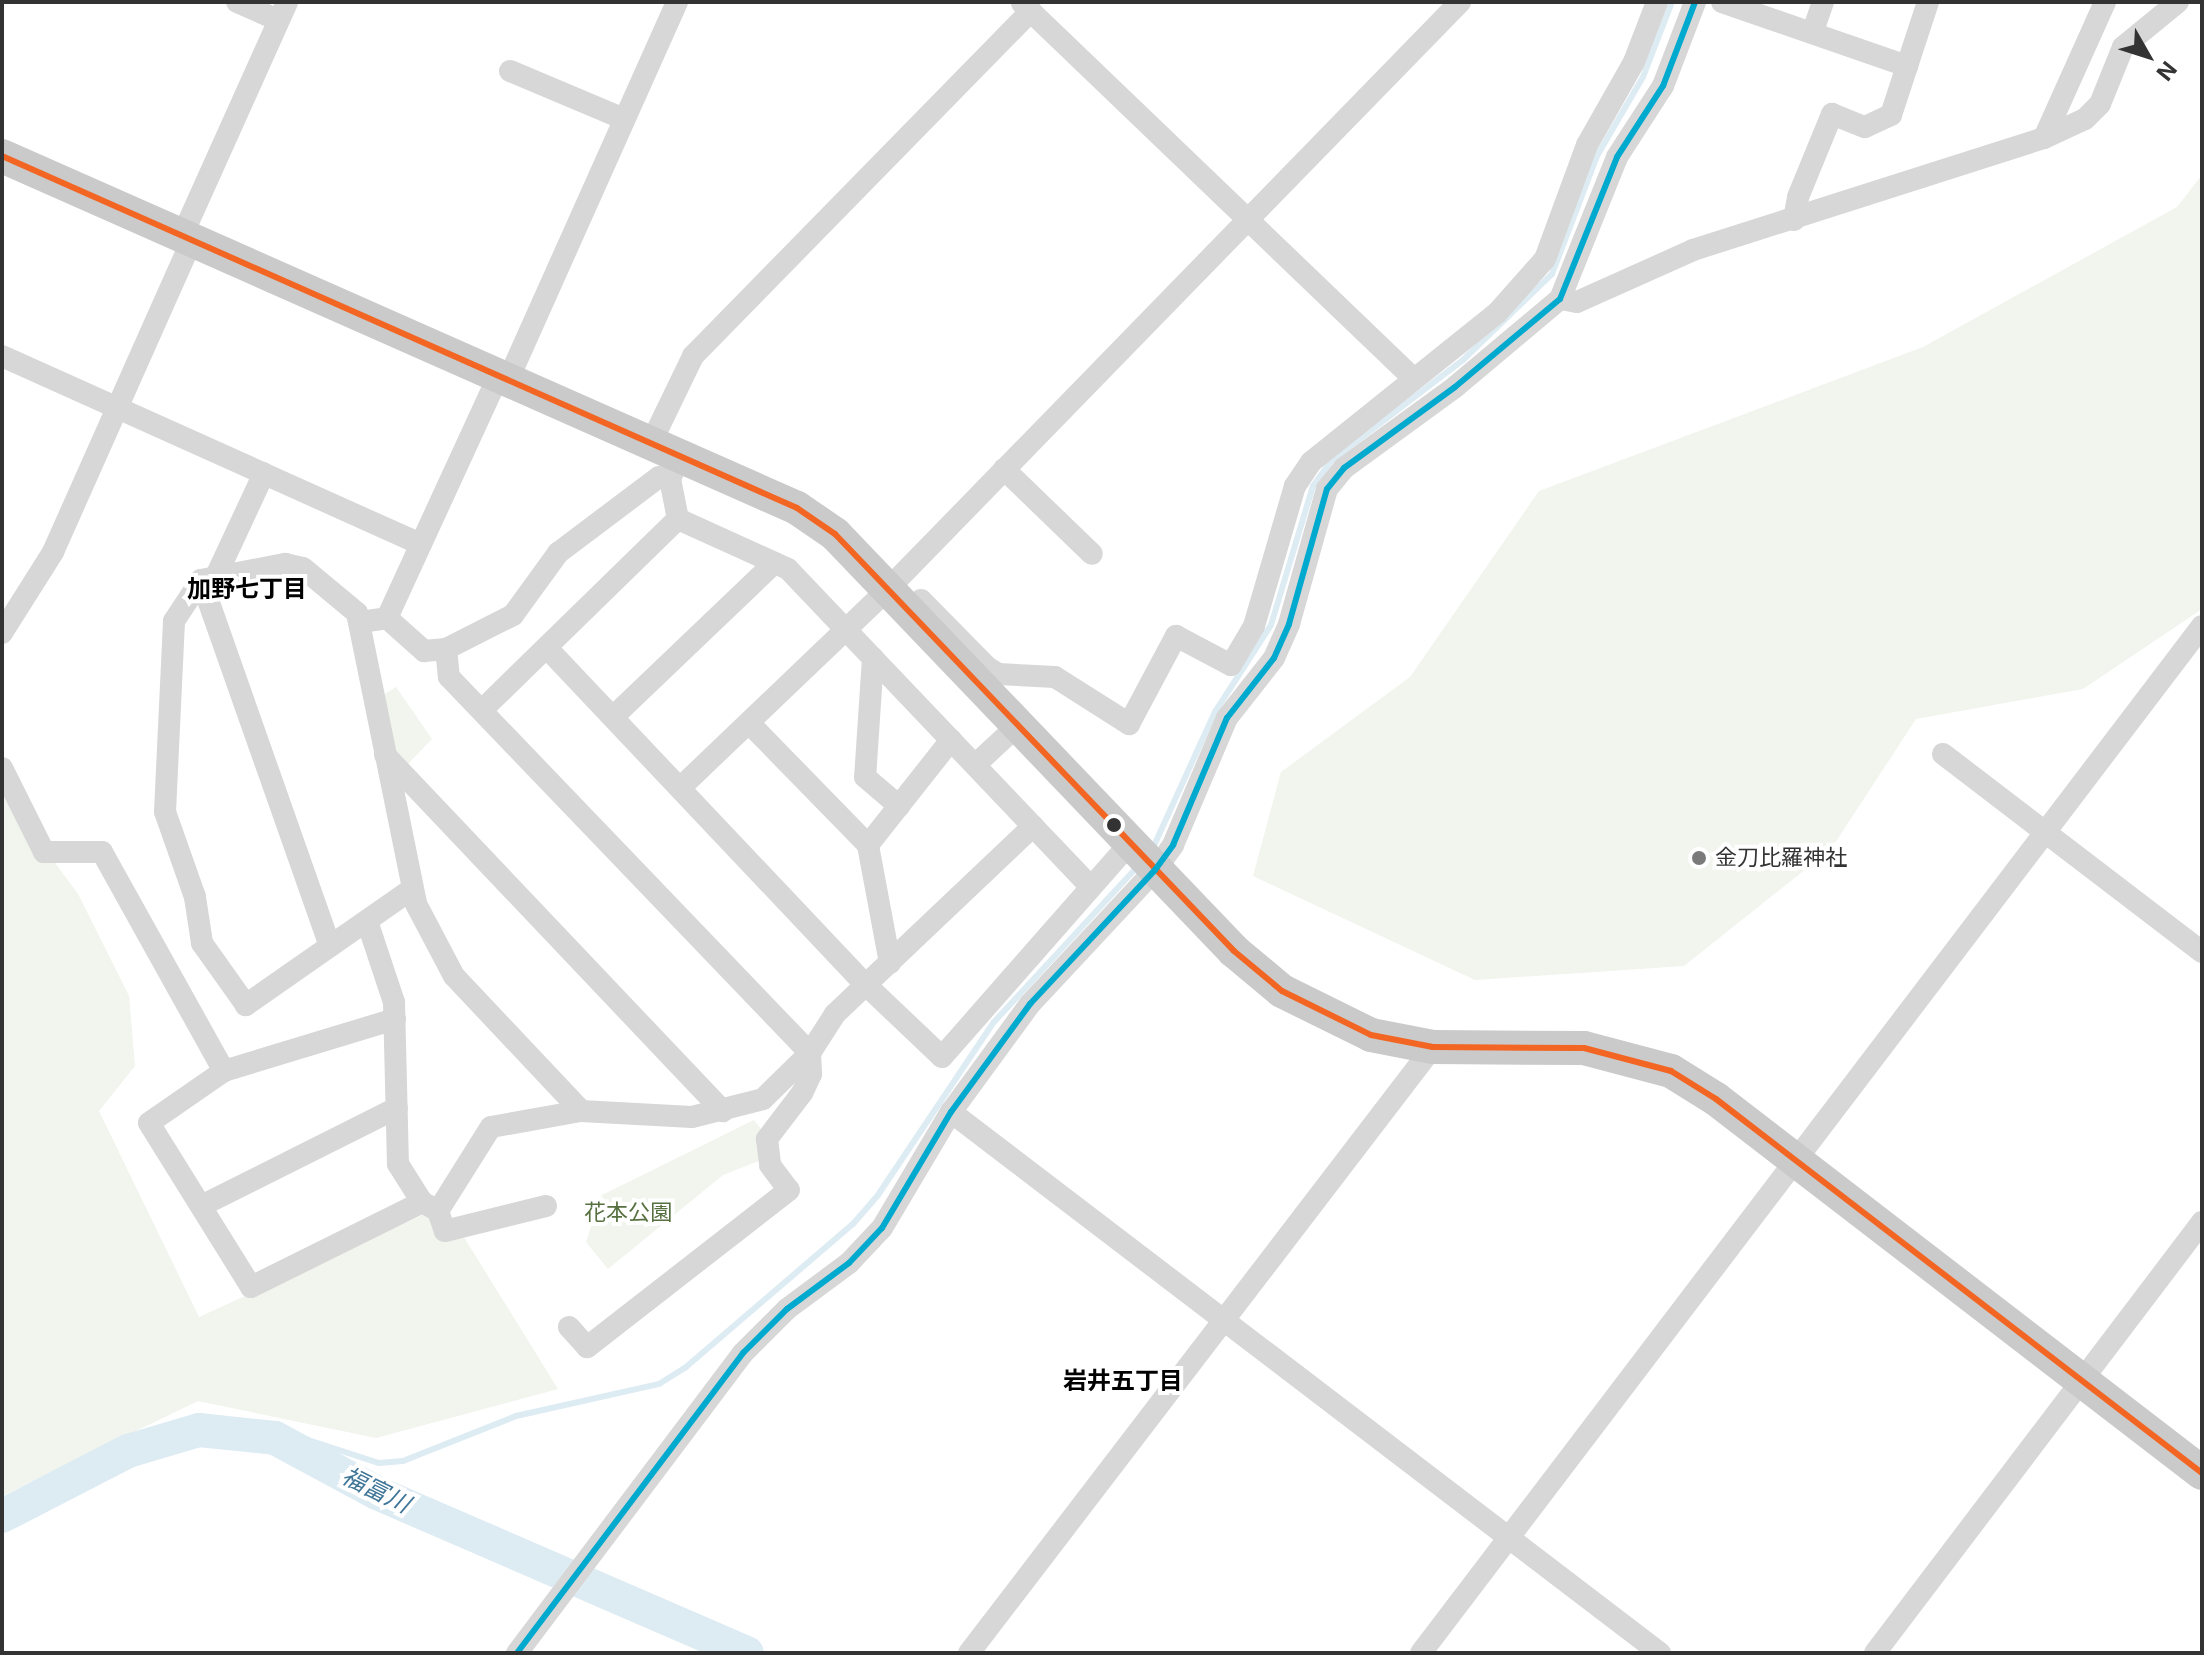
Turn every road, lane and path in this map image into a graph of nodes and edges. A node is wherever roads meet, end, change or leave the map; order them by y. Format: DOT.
graph roads {
  1 [pos="237,2"];
  2 [pos="677,2"];
  3 [pos="1460,2"];
  4 [pos="1657,2"];
  5 [pos="1695,2"];
  6 [pos="1722,2"];
  7 [pos="1823,2"];
  8 [pos="1928,2"];
  9 [pos="2105,2"];
  10 [pos="2178,2"];
  11 [pos="1026,6"];
  12 [pos="283,11"];
  13 [pos="1813,31"];
  14 [pos="1907,66"];
  15 [pos="510,71"];
  16 [pos="624,119"];
  17 [pos="2044,138"];
  18 [pos="2,156"];
  19 [pos="1248,219"];
  20 [pos="1794,220"];
  21 [pos="187,238"];
  22 [pos="1560,299"];
  23 [pos="2,356"];
  24 [pos="504,378"];
  25 [pos="1414,379"];
  26 [pos="119,407"];
  27 [pos="667,460"];
  28 [pos="1004,469"];
  29 [pos="264,473"];
  30 [pos="678,519"];
  31 [pos="421,544"];
  32 [pos="1092,554"];
  33 [pos="774,563"];
  34 [pos="209,577"];
  35 [pos="893,583"];
  36 [pos="387,618"];
  37 [pos="360,622"];
  38 [pos="2202,626"];
  39 [pos="845,628"];
  40 [pos="2,633"];
  41 [pos="547,648"];
  42 [pos="446,649"];
  43 [pos="873,658"];
  44 [pos="482,710"];
  45 [pos="613,717"];
  46 [pos="749,723"];
  47 [pos="1017,726"];
  48 [pos="951,740"];
  49 [pos="384,753"];
  50 [pos="1943,754"];
  51 [pos="975,765"];
  52 [pos="2,768"];
  53 [pos="680,788"];
  54 [pos="899,806"];
  55 [pos="1033,826"];
  56 [pos="2043,831"];
  57 [pos="868,845"];
  58 [pos="1142,857"];
  59 [pos="1091,887"];
  60 [pos="412,889"];
  61 [pos="367,921"];
  62 [pos="330,946"];
  63 [pos="2202,952"];
  64 [pos="890,963"];
  65 [pos="865,984"];
  66 [pos="395,1019"];
  67 [pos="1433,1047"];
  68 [pos="810,1053"];
  69 [pos="224,1071"];
  70 [pos="397,1108"];
  71 [pos="581,1111"];
  72 [pos="723,1111"];
  73 [pos="951,1112"];
  74 [pos="1796,1160"];
  75 [pos="201,1206"];
  76 [pos="430,1206"];
  77 [pos="546,1206"];
  78 [pos="2202,1222"];
  79 [pos="1221,1320"];
  80 [pos="569,1327"];
  81 [pos="2081,1380"];
  82 [pos="2202,1473"];
  83 [pos="1508,1538"];
  84 [pos="517,1653"];
  85 [pos="969,1653"];
  86 [pos="1421,1653"];
  87 [pos="1660,1653"];
  88 [pos="1875,1653"];
  1 -- 12 [label="street"];
  2 -- 16 [label="street"];
  3 -- 19 [label="street"];
  4 -- 25 [label="street"];
  5 -- 22 [label="street"];
  6 -- 13 [label="street"];
  7 -- 13 [label="street"];
  8 -- 14 [label="street"];
  9 -- 17 [label="street"];
  10 -- 17 [label="street"];
  11 -- 19 [label="street"];
  11 -- 27 [label="street"];
  12 -- 21 [label="street"];
  13 -- 14 [label="street"];
  14 -- 20 [label="street"];
  15 -- 16 [label="street"];
  16 -- 24 [label="street"];
  17 -- 20 [label="street"];
  18 -- 21 [label="main road"];
  19 -- 25 [label="street"];
  19 -- 28 [label="street"];
  20 -- 22 [label="street"];
  21 -- 24 [label="main road"];
  21 -- 26 [label="street"];
  22 -- 58 [label="street"];
  23 -- 26 [label="street"];
  24 -- 27 [label="main road"];
  24 -- 31 [label="street"];
  25 -- 35 [label="street"];
  26 -- 29 [label="street"];
  26 -- 40 [label="street"];
  27 -- 30 [label="street"];
  27 -- 35 [label="main road"];
  27 -- 42 [label="street"];
  28 -- 32 [label="street"];
  28 -- 35 [label="street"];
  29 -- 31 [label="street"];
  29 -- 34 [label="street"];
  30 -- 33 [label="street"];
  30 -- 41 [label="street"];
  31 -- 36 [label="street"];
  33 -- 39 [label="street"];
  33 -- 45 [label="street"];
  34 -- 37 [label="street"];
  34 -- 62 [label="street"];
  34 -- 62 [label="street"];
  35 -- 39 [label="street"];
  35 -- 47 [label="main road"];
  36 -- 37 [label="street"];
  36 -- 42 [label="street"];
  37 -- 49 [label="street"];
  38 -- 56 [label="street"];
  39 -- 43 [label="street"];
  39 -- 46 [label="street"];
  41 -- 44 [label="street"];
  41 -- 45 [label="street"];
  42 -- 44 [label="street"];
  43 -- 48 [label="street"];
  43 -- 54 [label="street"];
  44 -- 68 [label="street"];
  45 -- 53 [label="street"];
  46 -- 53 [label="street"];
  46 -- 57 [label="street"];
  47 -- 51 [label="street"];
  47 -- 58 [label="main road"];
  48 -- 51 [label="street"];
  48 -- 54 [label="street"];
  49 -- 60 [label="street"];
  49 -- 72 [label="street"];
  50 -- 56 [label="street"];
  51 -- 55 [label="street"];
  52 -- 69 [label="street"];
  53 -- 65 [label="street"];
  54 -- 57 [label="street"];
  55 -- 59 [label="street"];
  55 -- 64 [label="street"];
  56 -- 63 [label="street"];
  56 -- 74 [label="street"];
  57 -- 64 [label="street"];
  58 -- 59 [label="street"];
  58 -- 67 [label="main road"];
  58 -- 73 [label="street"];
  59 -- 65 [label="street"];
  60 -- 61 [label="street"];
  60 -- 71 [label="street"];
  61 -- 62 [label="street"];
  61 -- 66 [label="street"];
  64 -- 65 [label="street"];
  65 -- 68 [label="street"];
  66 -- 69 [label="street"];
  66 -- 70 [label="street"];
  67 -- 74 [label="main road"];
  67 -- 79 [label="street"];
  68 -- 72 [label="street"];
  68 -- 80 [label="street"];
  69 -- 75 [label="street"];
  70 -- 75 [label="street"];
  70 -- 76 [label="street"];
  71 -- 72 [label="street"];
  71 -- 76 [label="street"];
  73 -- 79 [label="street"];
  73 -- 84 [label="street"];
  74 -- 81 [label="main road"];
  74 -- 83 [label="street"];
  75 -- 76 [label="street"];
  76 -- 77 [label="street"];
  78 -- 81 [label="street"];
  79 -- 83 [label="street"];
  79 -- 85 [label="street"];
  81 -- 82 [label="main road"];
  81 -- 88 [label="street"];
  83 -- 86 [label="street"];
  83 -- 87 [label="street"];
}
